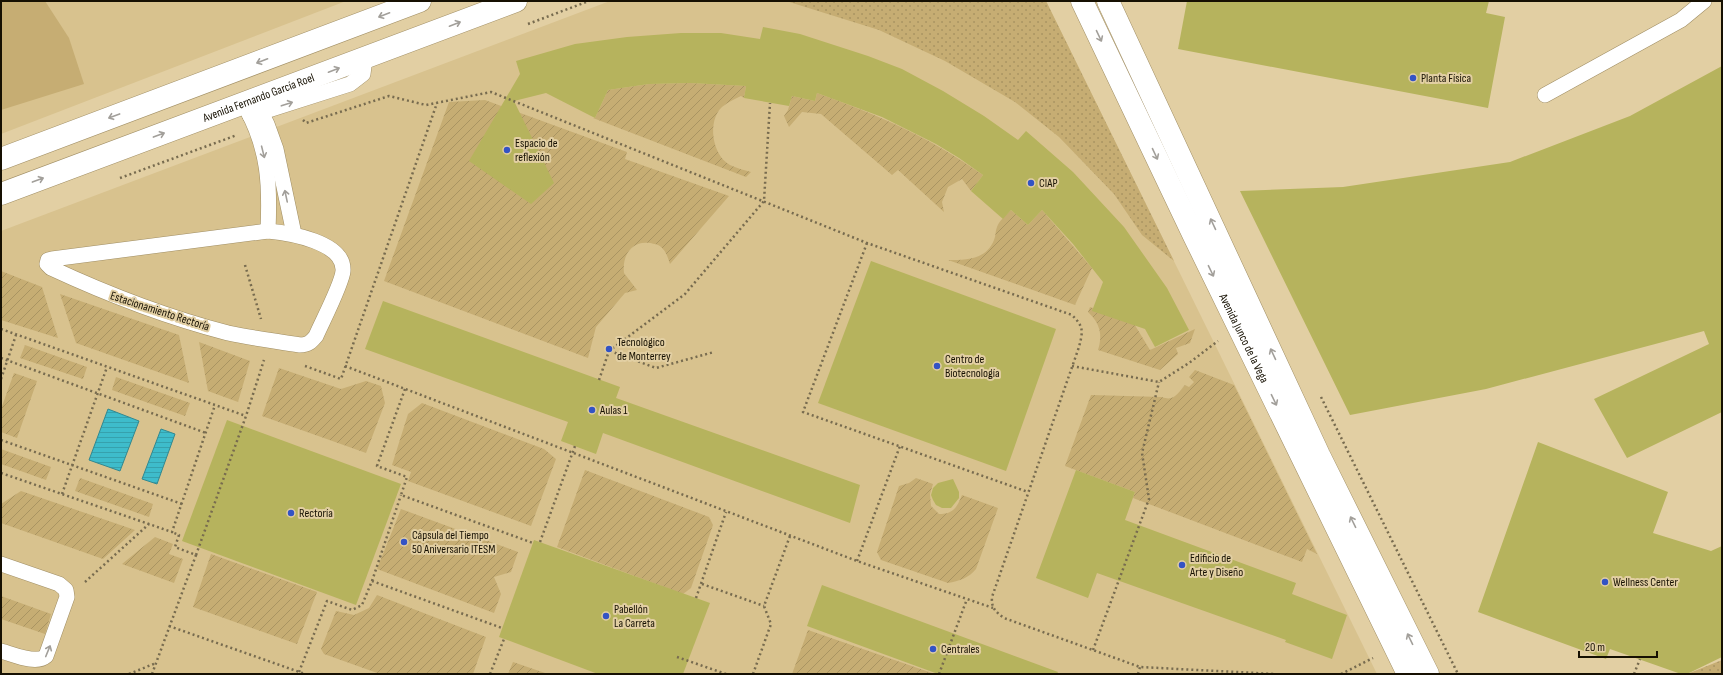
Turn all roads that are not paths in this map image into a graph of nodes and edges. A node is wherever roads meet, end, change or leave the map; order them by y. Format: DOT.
graph roads {
  1 [pos="420,1"];
  2 [pos="516,1"];
  3 [pos="1082,1"];
  4 [pos="1108,1"];
  5 [pos="1704,1"];
  6 [pos="1545,95"];
  7 [pos="252,108"];
  8 [pos="1,159"];
  9 [pos="1,194"];
  10 [pos="268,231"];
  11 [pos="294,234"];
  12 [pos="1,564"];
  13 [pos="1,651"];
  14 [pos="1408,674"];
  15 [pos="1428,674"];
  1 -- 8 [label="street, one-way"];
  7 -- 2 [label="street, Avenida Fernando García Roel, one-way"];
  3 -- 14 [label="street, Avenida Junco de la Vega, one-way"];
  15 -- 4 [label="street, Avenida Junco de la Vega, one-way"];
  5 -- 6 [label="lane"];
  9 -- 7 [label="street, Avenida Fernando García Roel, one-way"];
  7 -- 10 [label="lane, one-way"];
  11 -- 7 [label="lane, one-way"];
  10 -- 11 [label="lane, Estacionamiento Rectoría"];
  10 -- 11 [label="lane, Estacionamiento Rectoría"];
  13 -- 12 [label="lane, one-way"];
}
